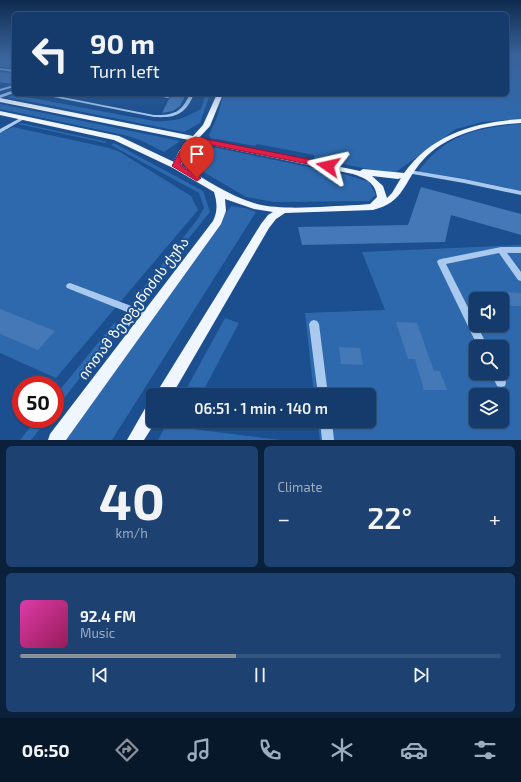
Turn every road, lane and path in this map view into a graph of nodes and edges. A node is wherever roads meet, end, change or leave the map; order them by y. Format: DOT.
graph roads {
  1 [pos="0,86"];
  2 [pos="7,88"];
  3 [pos="12,89"];
  4 [pos="0,90"];
  5 [pos="12,90"];
  6 [pos="50,96"];
  7 [pos="162,96"];
  8 [pos="191,96"];
  9 [pos="219,96"];
  10 [pos="0,97"];
  11 [pos="168,97"];
  12 [pos="0,100"];
  13 [pos="0,113"];
  14 [pos="24,118"];
  15 [pos="521,121"];
  16 [pos="0,131"];
  17 [pos="195,140"];
  18 [pos="176,166"];
  19 [pos="343,169"];
  20 [pos="408,174"];
  21 [pos="218,191"];
  22 [pos="521,193"];
  23 [pos="373,206"];
  24 [pos="283,210"];
  25 [pos="501,250"];
  26 [pos="521,250"];
  27 [pos="521,278"];
  28 [pos="70,286"];
  29 [pos="147,316"];
  30 [pos="314,324"];
  31 [pos="480,340"];
  32 [pos="166,388"];
  33 [pos="322,388"];
  34 [pos="146,422"];
  35 [pos="327,428"];
  36 [pos="56,440"];
  37 [pos="135,440"];
  38 [pos="328,440"];
  1 -- 2 [label="street"];
  2 -- 3 [label="street"];
  2 -- 4 [label="street"];
  5 -- 10 [label="street"];
  6 -- 8 [label="street"];
  7 -- 11 [label="street"];
  9 -- 17 [label="main road"];
  12 -- 17 [label="main road"];
  13 -- 14 [label="main road"];
  14 -- 16 [label="street"];
  14 -- 18 [label="main road"];
  15 -- 20 [label="main road"];
  17 -- 18 [label="main road"];
  17 -- 19 [label="main road"];
  18 -- 21 [label="main road"];
  19 -- 20 [label="main road"];
  19 -- 23 [label="main road"];
  20 -- 22 [label="street"];
  20 -- 23 [label="main road"];
  21 -- 24 [label="main road"];
  21 -- 29 [label="main road, იოთამ ზედგენიძის ქუჩა"];
  23 -- 24 [label="main road"];
  24 -- 32 [label="main road"];
  25 -- 26 [label="street"];
  25 -- 27 [label="street"];
  25 -- 31 [label="street"];
  28 -- 29 [label="street"];
  29 -- 36 [label="main road, იოთამ ზედგენიძის ქუჩა"];
  30 -- 33 [label="street"];
  34 -- 37 [label="main road"];
  35 -- 38 [label="street"];
}
